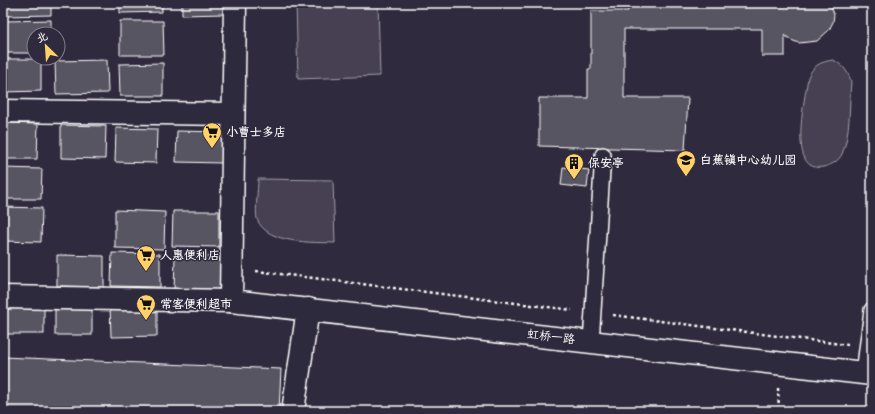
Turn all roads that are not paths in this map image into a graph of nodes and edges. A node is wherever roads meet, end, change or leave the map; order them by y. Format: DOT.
graph roads {
  1 [pos="235,3"];
  2 [pos="3,111"];
  3 [pos="233,114"];
  4 [pos="603,155"];
  5 [pos="3,297"];
  6 [pos="231,302"];
  7 [pos="308,309"];
  8 [pos="872,310"];
  9 [pos="591,342"];
  10 [pos="868,373"];
  11 [pos="293,411"];
  1 -- 3 [label="street"];
  2 -- 3 [label="street"];
  3 -- 6 [label="street"];
  4 -- 9 [label="lane"];
  5 -- 6 [label="street, 虹桥一路"];
  6 -- 7 [label="street, 虹桥一路"];
  7 -- 9 [label="street, 虹桥一路"];
  7 -- 11 [label="street"];
  8 -- 10 [label="lane"];
  9 -- 10 [label="street, 虹桥一路"];
}
